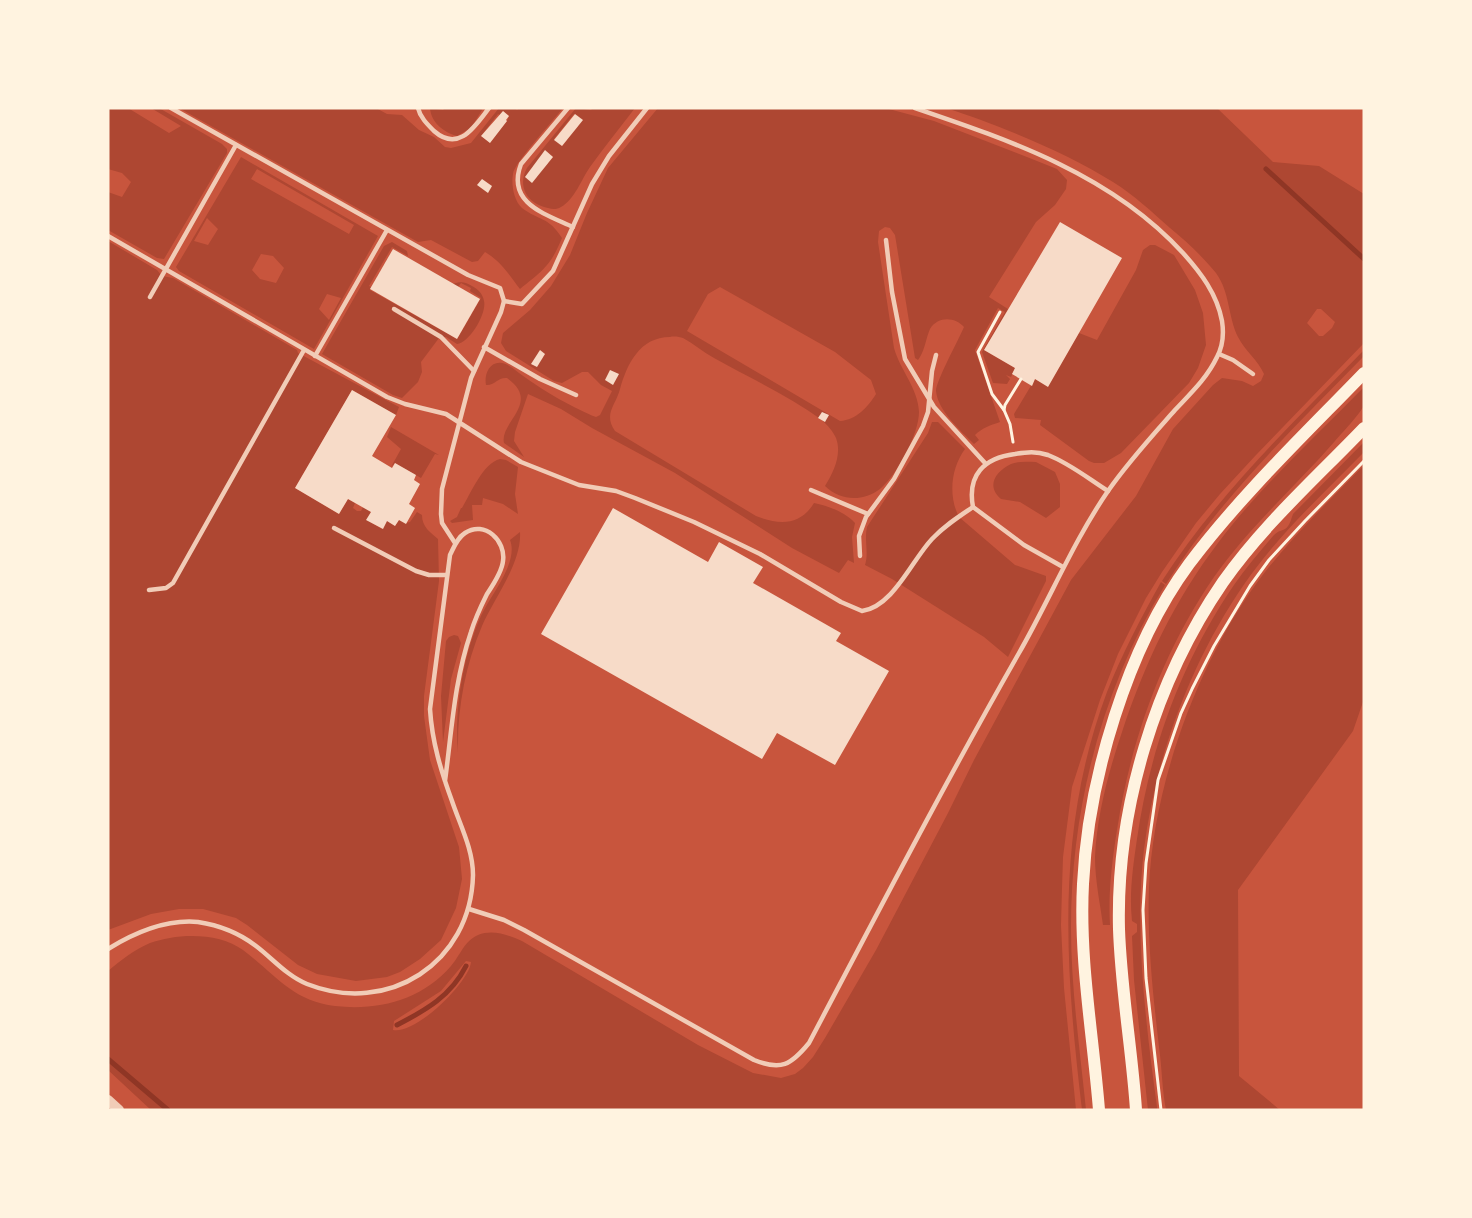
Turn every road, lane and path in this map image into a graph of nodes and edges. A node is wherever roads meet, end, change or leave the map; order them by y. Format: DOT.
graph roads {
  1 [pos="171,108"];
  2 [pos="418,108"];
  3 [pos="489,108"];
  4 [pos="568,108"];
  5 [pos="647,108"];
  6 [pos="915,108"];
  7 [pos="236,145"];
  8 [pos="573,227"];
  9 [pos="387,230"];
  10 [pos="108,236"];
  11 [pos="886,240"];
  12 [pos="166,270"];
  13 [pos="150,297"];
  14 [pos="504,301"];
  15 [pos="394,309"];
  16 [pos="1000,312"];
  17 [pos="484,347"];
  18 [pos="304,350"];
  19 [pos="1219,354"];
  20 [pos="936,355"];
  21 [pos="315,356"];
  22 [pos="474,371"];
  23 [pos="1253,374"];
  24 [pos="1364,374"];
  25 [pos="1021,379"];
  26 [pos="576,395"];
  27 [pos="929,399"];
  28 [pos="1004,410"];
  29 [pos="459,422"];
  30 [pos="1364,428"];
  31 [pos="1013,442"];
  32 [pos="1364,461"];
  33 [pos="985,463"];
  34 [pos="812,490"];
  35 [pos="1108,491"];
  36 [pos="973,507"];
  37 [pos="868,514"];
  38 [pos="334,528"];
  39 [pos="455,543"];
  40 [pos="860,556"];
  41 [pos="1063,567"];
  42 [pos="447,575"];
  43 [pos="149,590"];
  44 [pos="445,781"];
  45 [pos="469,909"];
  46 [pos="108,949"];
  47 [pos="108,1100"];
  48 [pos="118,1110"];
  49 [pos="1099,1110"];
  50 [pos="1136,1110"];
  51 [pos="1161,1110"];
  1 -- 7 [label="lane"];
  2 -- 3 [label="lane"];
  4 -- 8 [label="lane"];
  5 -- 8 [label="lane"];
  6 -- 19 [label="lane"];
  7 -- 9 [label="lane"];
  7 -- 12 [label="lane"];
  8 -- 14 [label="lane"];
  9 -- 14 [label="lane"];
  9 -- 21 [label="lane"];
  10 -- 12 [label="lane"];
  11 -- 27 [label="lane"];
  12 -- 13 [label="lane"];
  12 -- 18 [label="lane"];
  14 -- 17 [label="lane"];
  15 -- 22 [label="lane"];
  16 -- 28 [label="path"];
  17 -- 22 [label="lane"];
  17 -- 26 [label="lane"];
  18 -- 21 [label="lane"];
  18 -- 43 [label="lane"];
  19 -- 23 [label="lane"];
  19 -- 35 [label="lane"];
  20 -- 27 [label="lane"];
  21 -- 29 [label="lane"];
  22 -- 29 [label="lane"];
  24 -- 49 [label="main road"];
  25 -- 28 [label="path"];
  27 -- 33 [label="lane"];
  27 -- 37 [label="lane"];
  28 -- 31 [label="path"];
  29 -- 36 [label="lane"];
  29 -- 39 [label="lane"];
  30 -- 50 [label="main road"];
  32 -- 51 [label="path"];
  33 -- 35 [label="lane"];
  33 -- 36 [label="lane"];
  34 -- 37 [label="lane"];
  35 -- 41 [label="lane"];
  36 -- 41 [label="lane"];
  37 -- 40 [label="lane"];
  38 -- 42 [label="lane"];
  39 -- 42 [label="lane"];
  39 -- 44 [label="lane"];
  41 -- 45 [label="lane"];
  42 -- 44 [label="lane"];
  44 -- 45 [label="lane"];
  45 -- 46 [label="lane"];
  47 -- 48 [label="street"];
}
